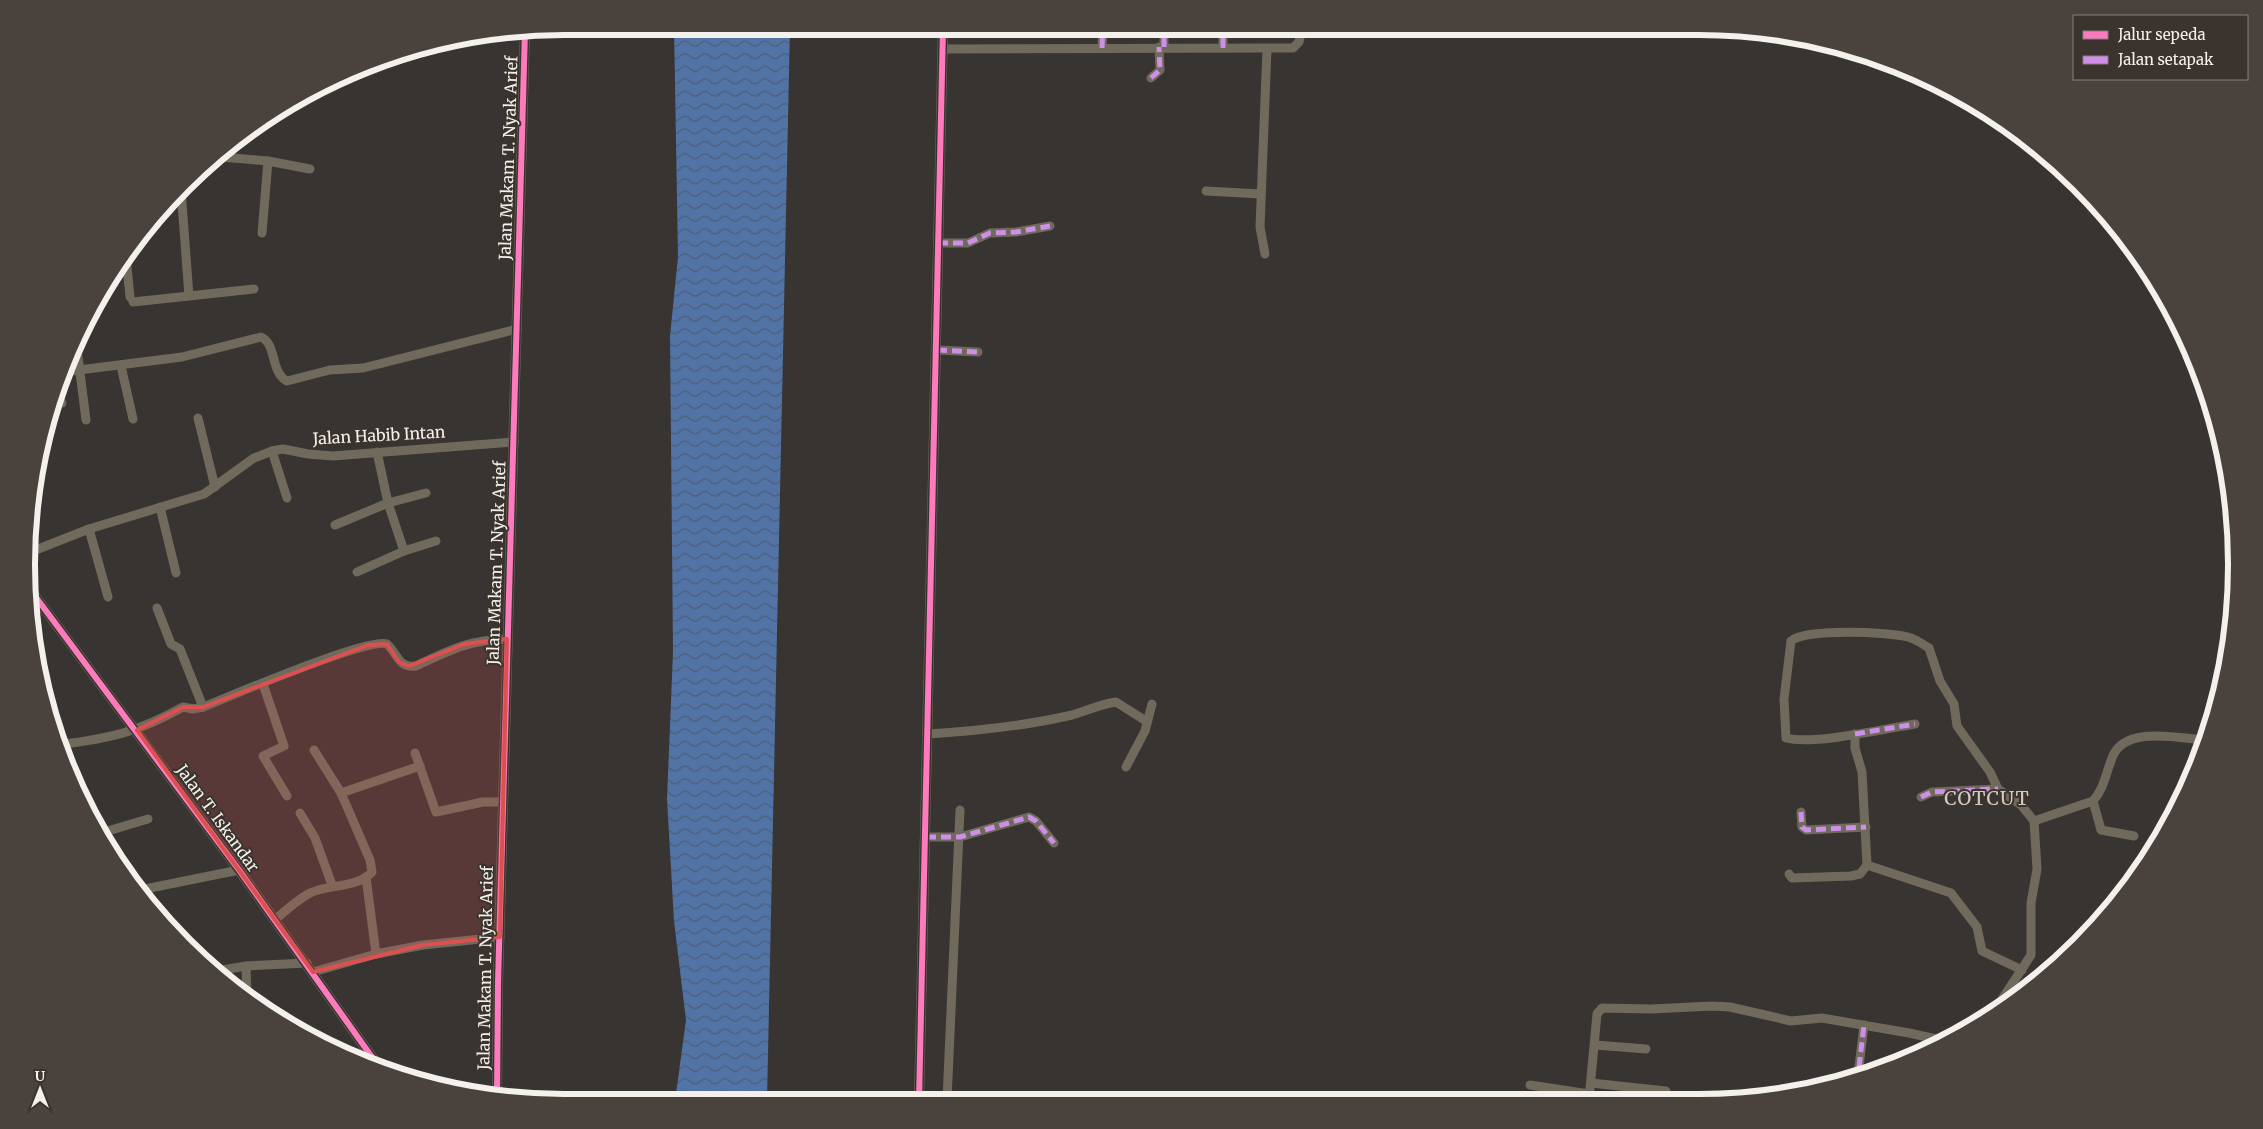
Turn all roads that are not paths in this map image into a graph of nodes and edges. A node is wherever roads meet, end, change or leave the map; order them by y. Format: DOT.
graph roads {
  1 [pos="944,35"];
  2 [pos="1102,35"];
  3 [pos="1163,35"];
  4 [pos="1223,35"];
  5 [pos="1300,35"];
  6 [pos="525,37"];
  7 [pos="1162,47"];
  8 [pos="1102,48"];
  9 [pos="1222,48"];
  10 [pos="1266,48"];
  11 [pos="947,49"];
  12 [pos="1151,78"];
  13 [pos="226,157"];
  14 [pos="268,161"];
  15 [pos="310,169"];
  16 [pos="1206,191"];
  17 [pos="1261,194"];
  18 [pos="182,199"];
  19 [pos="1050,226"];
  20 [pos="262,234"];
  21 [pos="942,243"];
  22 [pos="1265,254"];
  23 [pos="127,266"];
  24 [pos="254,288"];
  25 [pos="189,296"];
  26 [pos="517,329"];
  27 [pos="937,350"];
  28 [pos="978,352"];
  29 [pos="78,357"];
  30 [pos="121,366"];
  31 [pos="71,371"];
  32 [pos="79,371"];
  33 [pos="198,418"];
  34 [pos="133,419"];
  35 [pos="86,420"];
  36 [pos="514,442"];
  37 [pos="272,451"];
  38 [pos="377,452"];
  39 [pos="215,487"];
  40 [pos="426,493"];
  41 [pos="287,498"];
  42 [pos="388,503"];
  43 [pos="160,507"];
  44 [pos="335,525"];
  45 [pos="90,529"];
  46 [pos="436,540"];
  47 [pos="35,550"];
  48 [pos="404,551"];
  49 [pos="357,572"];
  50 [pos="176,573"];
  51 [pos="36,597"];
  52 [pos="108,597"];
  53 [pos="156,608"];
  54 [pos="507,639"];
  55 [pos="263,684"];
  56 [pos="1152,704"];
  57 [pos="203,707"];
  58 [pos="1146,721"];
  59 [pos="1915,724"];
  60 [pos="137,730"];
  61 [pos="928,734"];
  62 [pos="1855,734"];
  63 [pos="2198,739"];
  64 [pos="66,744"];
  65 [pos="314,750"];
  66 [pos="415,753"];
  67 [pos="420,766"];
  68 [pos="1126,767"];
  69 [pos="1998,789"];
  70 [pos="341,793"];
  71 [pos="288,796"];
  72 [pos="1921,797"];
  73 [pos="2094,801"];
  74 [pos="503,802"];
  75 [pos="960,810"];
  76 [pos="1801,812"];
  77 [pos="300,813"];
  78 [pos="148,819"];
  79 [pos="2034,822"];
  80 [pos="1866,827"];
  81 [pos="107,831"];
  82 [pos="2134,836"];
  83 [pos="929,837"];
  84 [pos="958,838"];
  85 [pos="1054,843"];
  86 [pos="1867,865"];
  87 [pos="240,870"];
  88 [pos="1788,874"];
  89 [pos="366,877"];
  90 [pos="332,885"];
  91 [pos="146,889"];
  92 [pos="276,920"];
  93 [pos="500,937"];
  94 [pos="376,954"];
  95 [pos="307,963"];
  96 [pos="246,966"];
  97 [pos="223,970"];
  98 [pos="2022,970"];
  99 [pos="313,972"];
  100 [pos="247,988"];
  101 [pos="2003,998"];
  102 [pos="1864,1025"];
  103 [pos="1934,1038"];
  104 [pos="1595,1045"];
  105 [pos="1646,1049"];
  106 [pos="373,1058"];
  107 [pos="1859,1067"];
  108 [pos="1590,1083"];
  109 [pos="1530,1086"];
  110 [pos="497,1089"];
  111 [pos="1666,1091"];
  112 [pos="919,1094"];
  113 [pos="947,1094"];
  114 [pos="1577,1094"];
  115 [pos="1589,1094"];
  1 -- 11 [label="street"];
  2 -- 8 [label="street"];
  3 -- 7 [label="street"];
  4 -- 9 [label="street"];
  5 -- 10 [label="street"];
  6 -- 26 [label="street, Jalan Makam T. Nyak Arief"];
  7 -- 8 [label="street"];
  7 -- 9 [label="street"];
  7 -- 12 [label="street"];
  8 -- 11 [label="street"];
  9 -- 10 [label="street"];
  10 -- 17 [label="street"];
  11 -- 21 [label="street"];
  13 -- 14 [label="street"];
  14 -- 15 [label="street"];
  14 -- 20 [label="street"];
  16 -- 17 [label="street"];
  17 -- 22 [label="street"];
  18 -- 25 [label="street"];
  19 -- 21 [label="street"];
  21 -- 27 [label="street"];
  23 -- 25 [label="street"];
  24 -- 25 [label="street"];
  26 -- 30 [label="street"];
  26 -- 36 [label="street, Jalan Makam T. Nyak Arief"];
  27 -- 28 [label="street"];
  27 -- 61 [label="street"];
  29 -- 32 [label="street"];
  30 -- 32 [label="street"];
  30 -- 34 [label="street"];
  31 -- 32 [label="street"];
  32 -- 35 [label="street"];
  33 -- 39 [label="street"];
  36 -- 38 [label="street, Jalan Habib Intan"];
  36 -- 54 [label="street, Jalan Makam T. Nyak Arief"];
  37 -- 38 [label="street, Jalan Habib Intan"];
  37 -- 39 [label="street, Jalan Habib Intan"];
  37 -- 41 [label="street"];
  38 -- 42 [label="street"];
  39 -- 43 [label="street, Jalan Habib Intan"];
  40 -- 42 [label="street"];
  42 -- 44 [label="street"];
  42 -- 48 [label="street"];
  43 -- 45 [label="street, Jalan Habib Intan"];
  43 -- 50 [label="street"];
  45 -- 47 [label="street, Jalan Habib Intan"];
  45 -- 52 [label="street"];
  46 -- 48 [label="street"];
  48 -- 49 [label="street"];
  51 -- 60 [label="street, Jalan T. Iskandar"];
  53 -- 57 [label="street"];
  54 -- 55 [label="street"];
  54 -- 74 [label="street, Jalan Makam T. Nyak Arief"];
  55 -- 57 [label="street"];
  55 -- 71 [label="street"];
  56 -- 58 [label="street"];
  57 -- 60 [label="street"];
  58 -- 61 [label="street"];
  58 -- 68 [label="street"];
  59 -- 62 [label="street"];
  60 -- 64 [label="street"];
  60 -- 87 [label="street, Jalan T. Iskandar"];
  61 -- 83 [label="street"];
  62 -- 69 [label="street"];
  62 -- 80 [label="street"];
  63 -- 73 [label="street"];
  65 -- 70 [label="street"];
  66 -- 67 [label="street"];
  67 -- 70 [label="street"];
  67 -- 74 [label="street"];
  69 -- 72 [label="street"];
  69 -- 79 [label="street"];
  70 -- 89 [label="street"];
  73 -- 79 [label="street"];
  73 -- 82 [label="street"];
  74 -- 93 [label="street, Jalan Makam T. Nyak Arief"];
  75 -- 84 [label="street"];
  76 -- 80 [label="street"];
  77 -- 90 [label="street"];
  78 -- 81 [label="street"];
  79 -- 98 [label="street"];
  80 -- 86 [label="street"];
  83 -- 84 [label="street"];
  83 -- 112 [label="street"];
  84 -- 85 [label="street"];
  84 -- 113 [label="street"];
  86 -- 88 [label="street"];
  86 -- 98 [label="street"];
  87 -- 91 [label="street"];
  87 -- 92 [label="street, Jalan T. Iskandar"];
  89 -- 90 [label="street"];
  89 -- 94 [label="street"];
  90 -- 92 [label="street"];
  92 -- 95 [label="street, Jalan T. Iskandar"];
  93 -- 94 [label="street"];
  93 -- 110 [label="street, Jalan Makam T. Nyak Arief"];
  94 -- 99 [label="street"];
  95 -- 96 [label="street"];
  95 -- 99 [label="street, Jalan T. Iskandar"];
  96 -- 97 [label="street"];
  96 -- 100 [label="street"];
  98 -- 101 [label="street"];
  99 -- 106 [label="street, Jalan T. Iskandar"];
  102 -- 103 [label="street"];
  102 -- 104 [label="street"];
  102 -- 107 [label="street"];
  104 -- 105 [label="street"];
  104 -- 108 [label="street"];
  108 -- 111 [label="street"];
  108 -- 115 [label="street"];
  109 -- 114 [label="street"];
}
